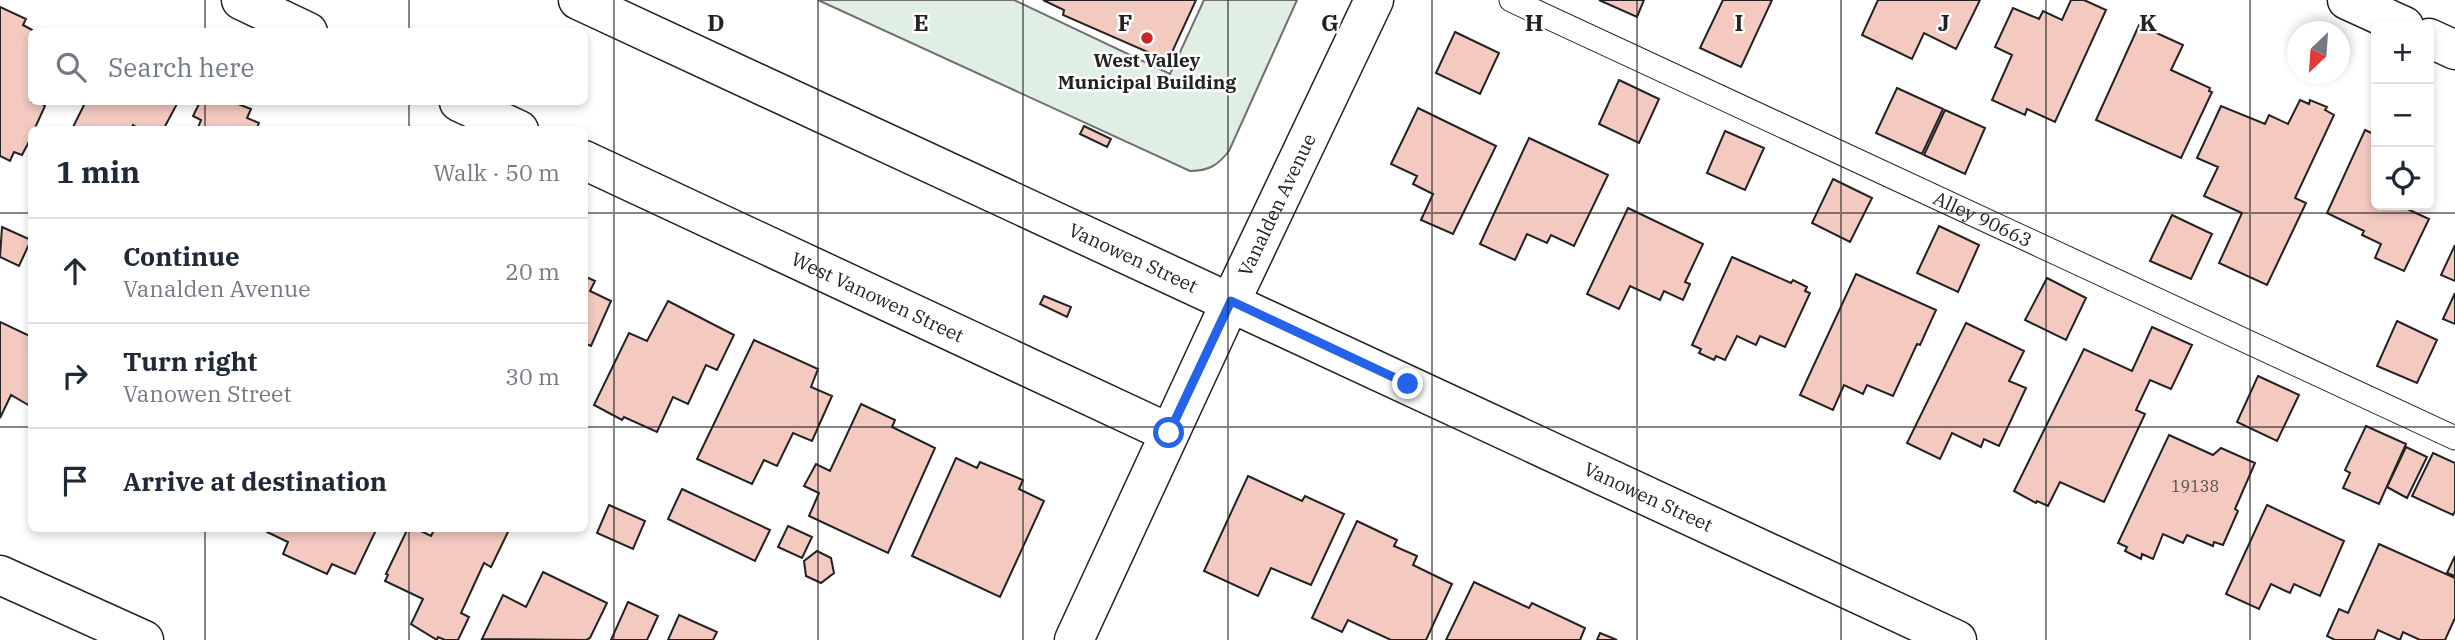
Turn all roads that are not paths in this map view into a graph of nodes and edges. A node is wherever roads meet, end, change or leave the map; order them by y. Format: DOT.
graph roads {
  1 [pos="241,0"];
  2 [pos="578,0"];
  3 [pos="1374,0"];
  4 [pos="1511,0"];
  5 [pos="2347,0"];
  6 [pos="2393,21"];
  7 [pos="300,28"];
  8 [pos="2434,40"];
  9 [pos="2455,50"];
  10 [pos="465,105"];
  11 [pos="510,126"];
  12 [pos="588,162"];
  13 [pos="1231,301"];
  14 [pos="1169,433"];
  15 [pos="2455,438"];
  16 [pos="0,575"];
  17 [pos="145,640"];
  18 [pos="1074,640"];
  19 [pos="1957,640"];
  1 -- 7 [label="street"];
  2 -- 13 [label="street, Vanowen Street"];
  3 -- 13 [label="street, Vanalden Avenue"];
  4 -- 15 [label="lane, Alley 90663"];
  5 -- 6 [label="street"];
  8 -- 9 [label="street"];
  10 -- 11 [label="street"];
  12 -- 14 [label="street, West Vanowen Street"];
  13 -- 14 [label="street, Vanalden Avenue"];
  13 -- 19 [label="street, Vanowen Street"];
  14 -- 18 [label="street, Vanalden Avenue"];
  16 -- 17 [label="street"];
}
